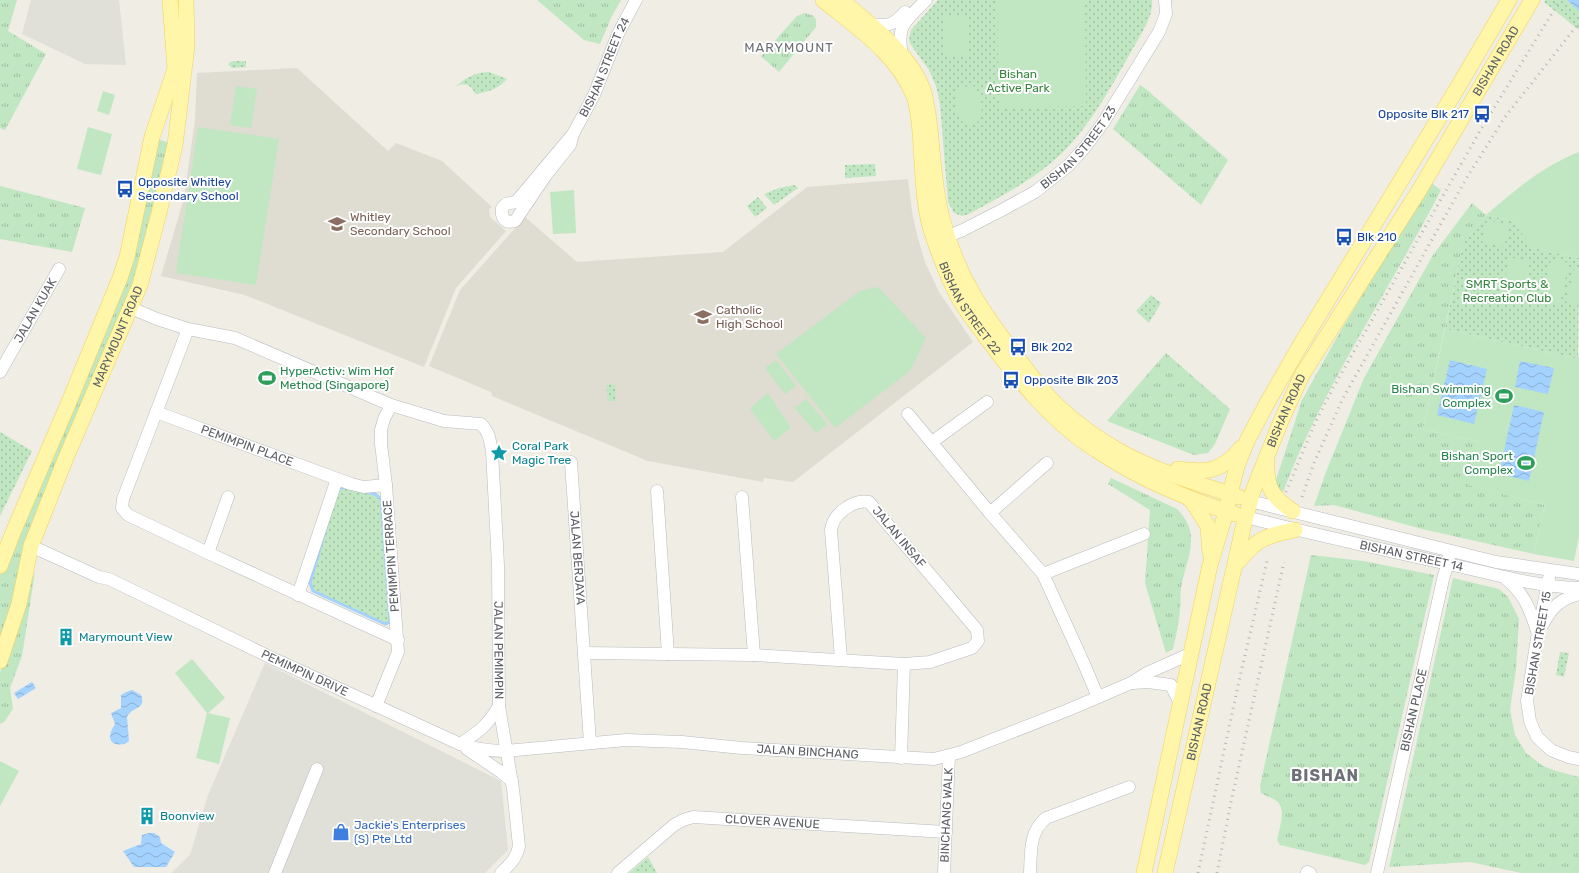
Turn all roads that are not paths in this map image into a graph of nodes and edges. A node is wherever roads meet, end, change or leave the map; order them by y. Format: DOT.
graph roads {
  1 [pos="170,0"];
  2 [pos="186,0"];
  3 [pos="636,0"];
  4 [pos="824,0"];
  5 [pos="841,0"];
  6 [pos="916,0"];
  7 [pos="926,0"];
  8 [pos="1165,0"];
  9 [pos="1509,0"];
  10 [pos="1532,0"];
  11 [pos="869,24"];
  12 [pos="902,55"];
  13 [pos="573,134"];
  14 [pos="941,239"];
  15 [pos="58,269"];
  16 [pos="131,308"];
  17 [pos="188,329"];
  18 [pos="0,372"];
  19 [pos="987,402"];
  20 [pos="391,404"];
  21 [pos="156,412"];
  22 [pos="908,414"];
  23 [pos="1247,441"];
  24 [pos="932,442"];
  25 [pos="1268,453"];
  26 [pos="571,462"];
  27 [pos="1047,463"];
  28 [pos="1153,467"];
  29 [pos="337,479"];
  30 [pos="386,485"];
  31 [pos="657,491"];
  32 [pos="1230,494"];
  33 [pos="1185,496"];
  34 [pos="228,497"];
  35 [pos="742,497"];
  36 [pos="1250,501"];
  37 [pos="1226,511"];
  38 [pos="1293,511"];
  39 [pos="990,513"];
  40 [pos="1246,517"];
  41 [pos="1294,530"];
  42 [pos="1144,534"];
  43 [pos="32,543"];
  44 [pos="1442,549"];
  45 [pos="208,553"];
  46 [pos="1448,564"];
  47 [pos="1210,565"];
  48 [pos="0,566"];
  49 [pos="1234,566"];
  50 [pos="1551,570"];
  51 [pos="1043,574"];
  52 [pos="1579,574"];
  53 [pos="1501,575"];
  54 [pos="1548,585"];
  55 [pos="1579,588"];
  56 [pos="1579,594"];
  57 [pos="298,595"];
  58 [pos="1538,632"];
  59 [pos="398,640"];
  60 [pos="584,653"];
  61 [pos="1192,653"];
  62 [pos="668,654"];
  63 [pos="754,654"];
  64 [pos="841,659"];
  65 [pos="0,661"];
  66 [pos="904,664"];
  67 [pos="1131,683"];
  68 [pos="1098,697"];
  69 [pos="1181,705"];
  70 [pos="376,706"];
  71 [pos="500,706"];
  72 [pos="590,743"];
  73 [pos="460,744"];
  74 [pos="506,751"];
  75 [pos="949,756"];
  76 [pos="902,758"];
  77 [pos="1579,759"];
  78 [pos="317,769"];
  79 [pos="512,781"];
  80 [pos="1130,787"];
  81 [pos="946,832"];
  82 [pos="275,873"];
  83 [pos="501,873"];
  84 [pos="618,873"];
  85 [pos="944,873"];
  86 [pos="1030,873"];
  87 [pos="1144,873"];
  88 [pos="1165,873"];
  89 [pos="1377,873"];
  1 -- 48 [label="main road, MARYMOUNT ROAD"];
  2 -- 16 [label="main road, MARYMOUNT ROAD"];
  3 -- 13 [label="street, BISHAN STREET 24"];
  4 -- 14 [label="main road, BISHAN STREET 22"];
  5 -- 11 [label="main road, BISHAN STREET 22"];
  6 -- 11 [label="street"];
  7 -- 12 [label="street"];
  8 -- 14 [label="street, BISHAN STREET 23"];
  9 -- 23 [label="main road, BISHAN ROAD"];
  10 -- 25 [label="main road, BISHAN ROAD"];
  11 -- 12 [label="main road, BISHAN STREET 22"];
  12 -- 14 [label="main road, BISHAN STREET 22"];
  13 -- 13 [label="street, BISHAN STREET 24"];
  14 -- 28 [label="main road, BISHAN STREET 22"];
  14 -- 33 [label="main road, BISHAN STREET 22"];
  15 -- 18 [label="street, JALAN KUAK"];
  16 -- 17 [label="street"];
  16 -- 43 [label="main road, MARYMOUNT ROAD"];
  17 -- 20 [label="street"];
  17 -- 21 [label="street"];
  19 -- 24 [label="street"];
  20 -- 30 [label="street, PEMIMPIN TERRACE"];
  20 -- 71 [label="street, JALAN PEMIMPIN"];
  21 -- 29 [label="street, PEMIMPIN PLACE"];
  21 -- 45 [label="street"];
  22 -- 24 [label="street"];
  23 -- 28 [label="main road"];
  23 -- 32 [label="main road, BISHAN ROAD"];
  24 -- 39 [label="street"];
  25 -- 36 [label="main road, BISHAN ROAD"];
  25 -- 38 [label="main road"];
  26 -- 60 [label="street, JALAN BERJAYA"];
  27 -- 39 [label="street"];
  28 -- 32 [label="main road, BISHAN STREET 22"];
  29 -- 30 [label="street, PEMIMPIN PLACE"];
  29 -- 57 [label="street"];
  30 -- 59 [label="street, PEMIMPIN TERRACE"];
  31 -- 62 [label="street"];
  32 -- 36 [label="main road, BISHAN STREET 22"];
  32 -- 37 [label="main road, BISHAN ROAD"];
  33 -- 37 [label="main road, BISHAN STREET 22"];
  33 -- 47 [label="main road"];
  34 -- 45 [label="street"];
  35 -- 63 [label="street"];
  36 -- 38 [label="street, BISHAN STREET 14"];
  36 -- 40 [label="main road, BISHAN ROAD"];
  37 -- 40 [label="main road, BISHAN STREET 22"];
  37 -- 47 [label="main road, BISHAN ROAD"];
  38 -- 44 [label="street, BISHAN STREET 14"];
  39 -- 51 [label="street"];
  40 -- 41 [label="street, BISHAN STREET 14"];
  40 -- 49 [label="main road, BISHAN ROAD"];
  41 -- 46 [label="street, BISHAN STREET 14"];
  41 -- 49 [label="main road"];
  42 -- 51 [label="street"];
  43 -- 65 [label="main road, MARYMOUNT ROAD"];
  43 -- 70 [label="street, PEMIMPIN DRIVE"];
  44 -- 46 [label="street"];
  44 -- 50 [label="street, BISHAN STREET 14"];
  45 -- 57 [label="street"];
  46 -- 53 [label="street, BISHAN STREET 14"];
  46 -- 89 [label="street, BISHAN PLACE"];
  47 -- 61 [label="main road, BISHAN ROAD"];
  49 -- 88 [label="main road, BISHAN ROAD"];
  50 -- 52 [label="street, BISHAN STREET 14"];
  50 -- 54 [label="street, BISHAN STREET 15"];
  51 -- 68 [label="street"];
  53 -- 54 [label="street, BISHAN STREET 14"];
  53 -- 58 [label="street"];
  54 -- 55 [label="street, BISHAN STREET 14"];
  54 -- 58 [label="street, BISHAN STREET 15"];
  56 -- 58 [label="street"];
  57 -- 59 [label="street"];
  58 -- 77 [label="street, BISHAN STREET 15"];
  59 -- 70 [label="street, PEMIMPIN TERRACE"];
  60 -- 62 [label="street"];
  60 -- 72 [label="street, JALAN BERJAYA"];
  61 -- 67 [label="street, JALAN BINCHANG"];
  61 -- 69 [label="main road, BISHAN ROAD"];
  62 -- 63 [label="street"];
  63 -- 64 [label="street"];
  64 -- 66 [label="street"];
  64 -- 66 [label="street, JALAN INSAF"];
  66 -- 76 [label="street"];
  67 -- 68 [label="street, JALAN BINCHANG"];
  67 -- 69 [label="street, JALAN BINCHANG"];
  68 -- 75 [label="street, JALAN BINCHANG"];
  69 -- 87 [label="main road, BISHAN ROAD"];
  70 -- 73 [label="street, PEMIMPIN DRIVE"];
  71 -- 73 [label="street"];
  71 -- 74 [label="street, JALAN PEMIMPIN"];
  72 -- 74 [label="street, JALAN BINCHANG"];
  72 -- 76 [label="street, JALAN BINCHANG"];
  73 -- 74 [label="street, PEMIMPIN DRIVE"];
  73 -- 79 [label="street"];
  74 -- 79 [label="street, JALAN PEMIMPIN"];
  75 -- 76 [label="street, JALAN BINCHANG"];
  75 -- 81 [label="street, BINCHANG WALK"];
  78 -- 82 [label="street"];
  79 -- 83 [label="street, JALAN PEMIMPIN"];
  80 -- 86 [label="street"];
  81 -- 84 [label="street, CLOVER AVENUE"];
  81 -- 85 [label="street, BINCHANG WALK"];
}
